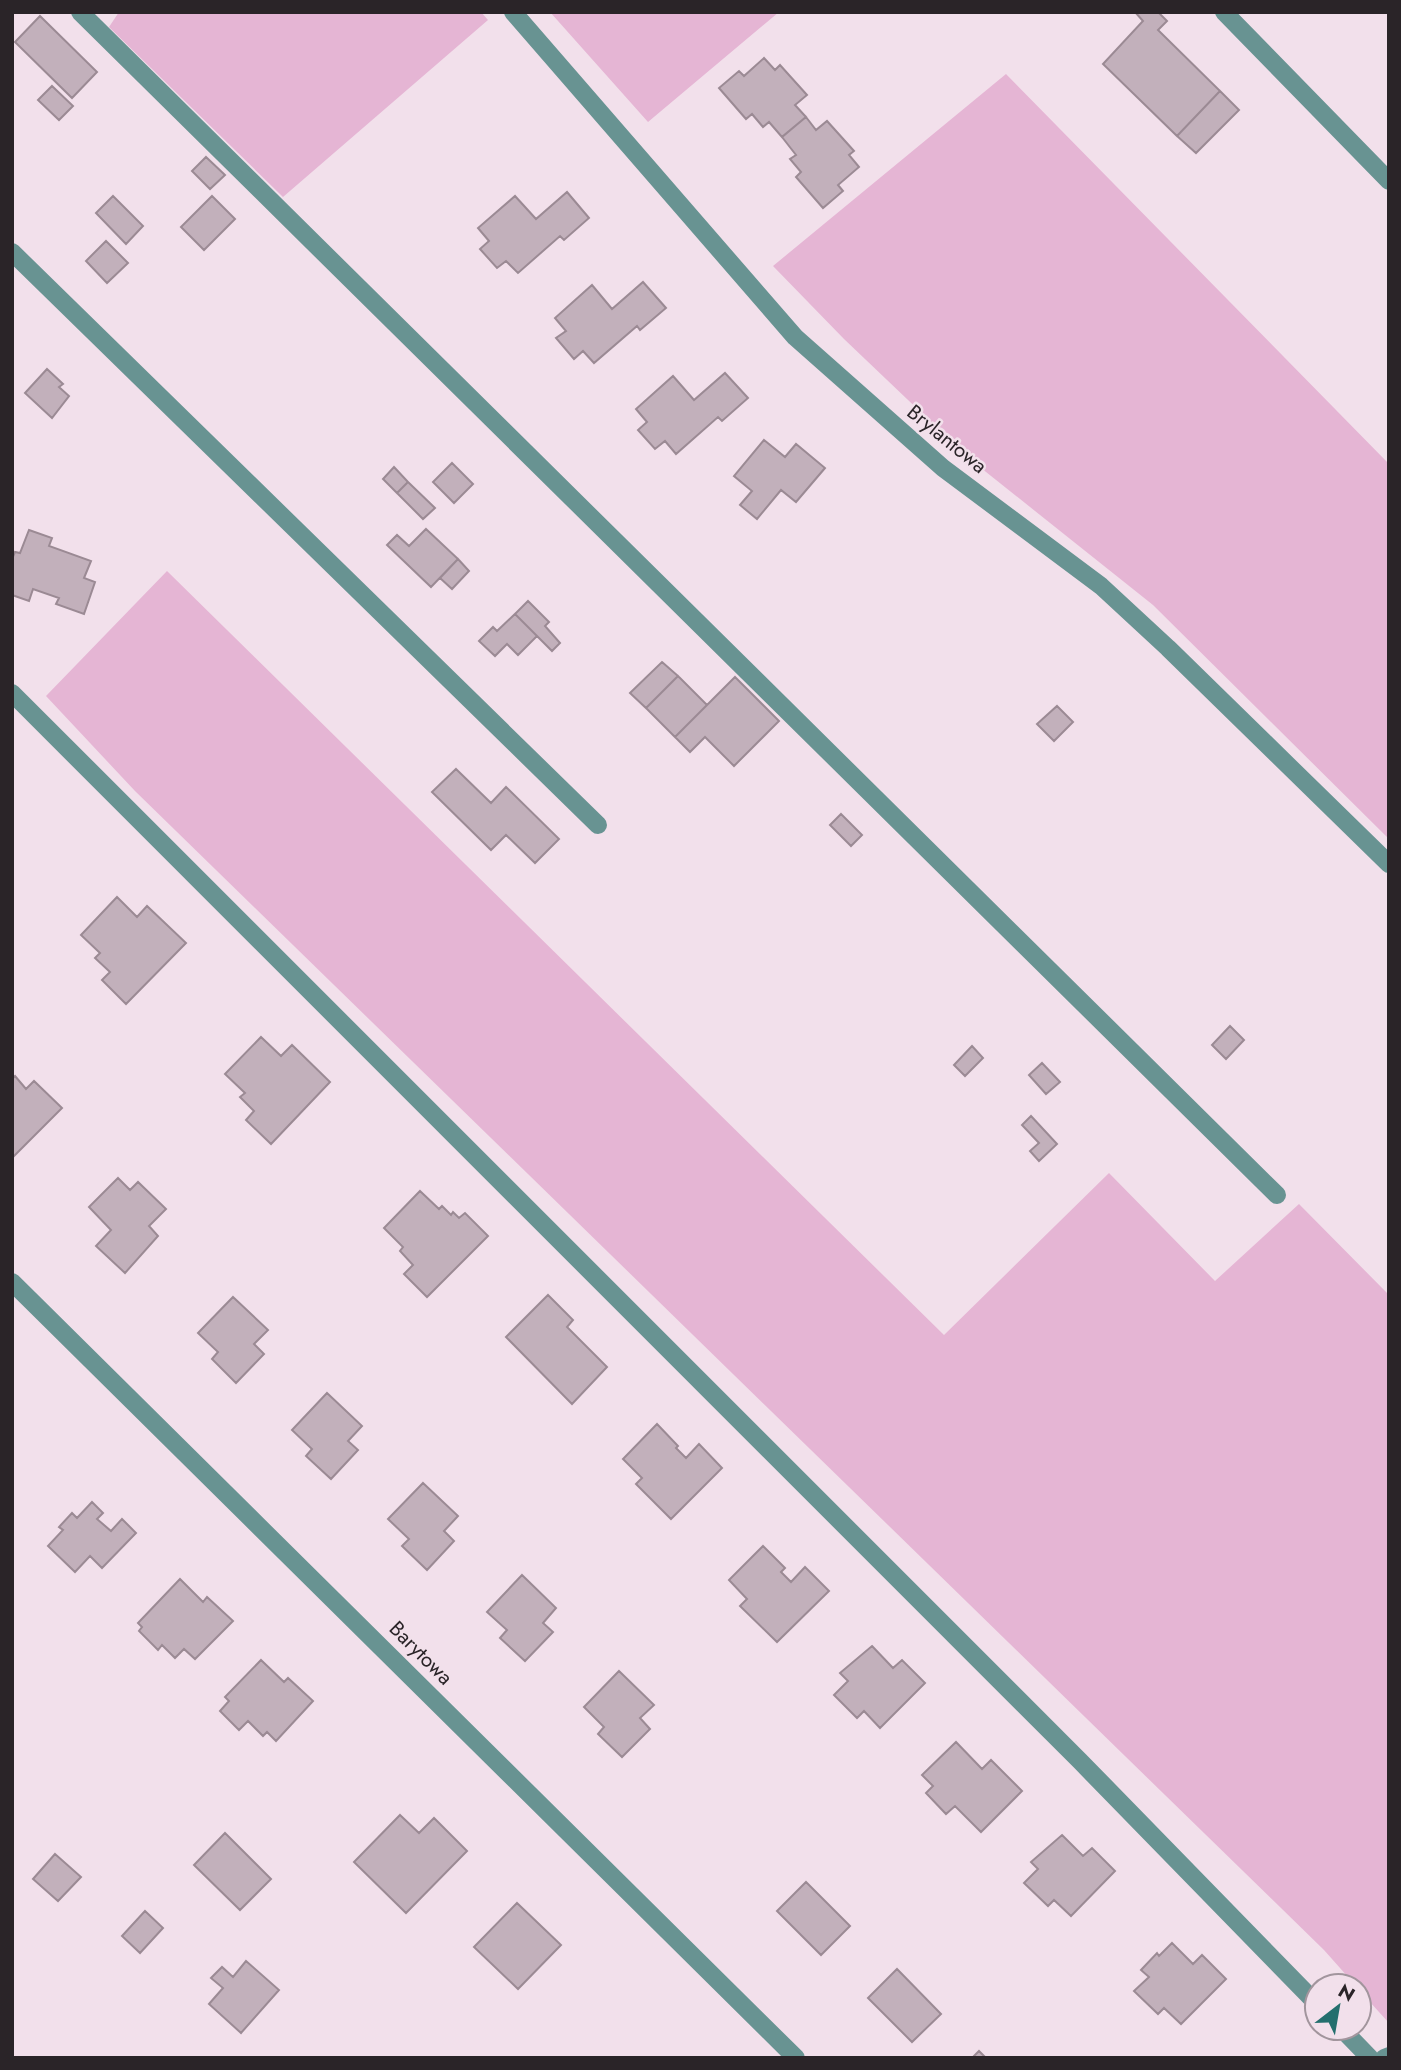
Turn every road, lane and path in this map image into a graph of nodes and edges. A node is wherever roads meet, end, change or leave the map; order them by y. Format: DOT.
graph roads {
  1 [pos="80,12"];
  2 [pos="513,12"];
  3 [pos="1224,12"];
  4 [pos="1389,181"];
  5 [pos="12,252"];
  6 [pos="12,693"];
  7 [pos="598,825"];
  8 [pos="1389,864"];
  9 [pos="1277,1195"];
  10 [pos="12,1282"];
  11 [pos="1303,1990"];
  12 [pos="1355,2042"];
  13 [pos="1389,2056"];
  14 [pos="796,2058"];
  15 [pos="1370,2058"];
  16 [pos="1384,2058"];
  1 -- 9 [label="street"];
  2 -- 8 [label="street, Brylantowa"];
  3 -- 4 [label="street"];
  5 -- 7 [label="street"];
  6 -- 11 [label="street"];
  10 -- 14 [label="street, Barytowa"];
  12 -- 15 [label="street"];
  13 -- 16 [label="street"];
}
